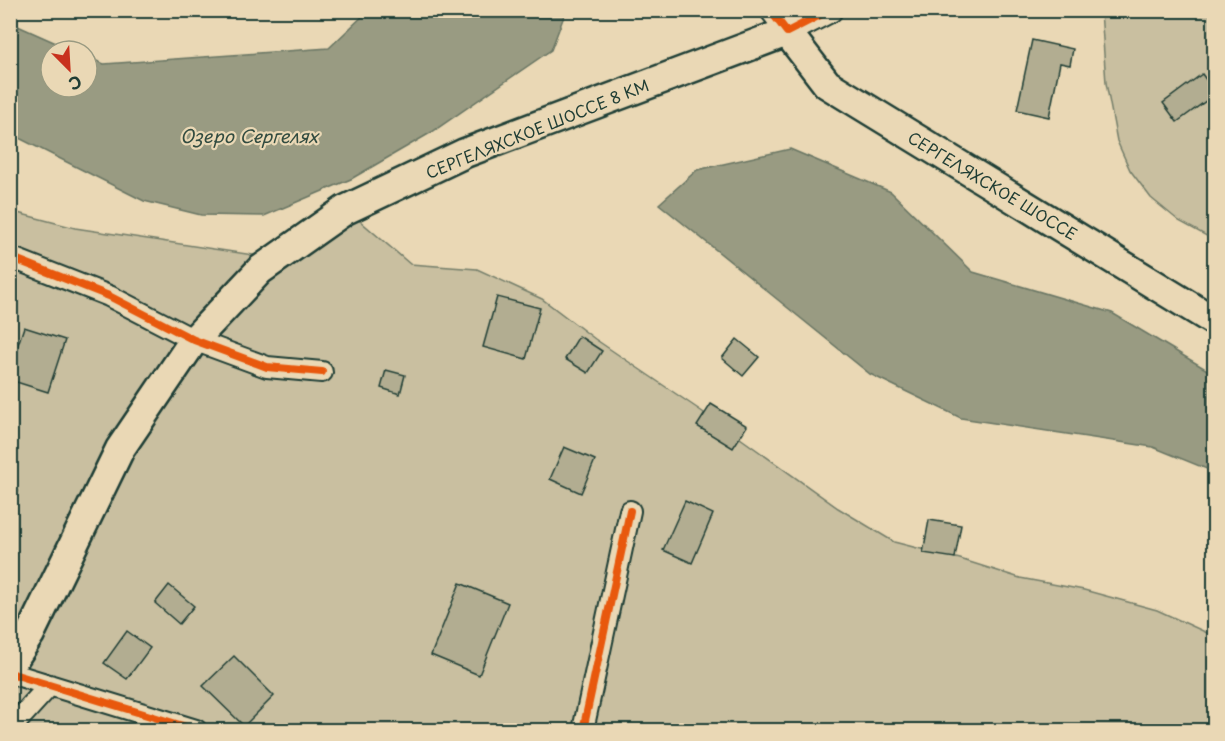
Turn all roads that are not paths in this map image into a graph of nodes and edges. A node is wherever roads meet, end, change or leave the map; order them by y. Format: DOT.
graph roads {
  1 [pos="830,10"];
  2 [pos="779,21"];
  3 [pos="10,257"];
  4 [pos="1215,321"];
  5 [pos="194,340"];
  6 [pos="322,372"];
  7 [pos="630,512"];
  8 [pos="10,665"];
  9 [pos="10,673"];
  10 [pos="50,685"];
  11 [pos="10,729"];
  12 [pos="196,730"];
  13 [pos="583,730"];
  1 -- 2 [label="street, СЕРГЕЛЯХСКОЕ ШОССЕ 8 КМ"];
  2 -- 4 [label="main road, СЕРГЕЛЯХСКОЕ ШОССЕ"];
  2 -- 5 [label="main road, СЕРГЕЛЯХСКОЕ ШОССЕ 8 КМ"];
  3 -- 5 [label="street"];
  5 -- 6 [label="street"];
  5 -- 8 [label="main road, СЕРГЕЛЯХСКОЕ ШОССЕ 8 КМ"];
  7 -- 13 [label="street"];
  9 -- 10 [label="street"];
  10 -- 11 [label="street"];
  10 -- 12 [label="street"];
}
